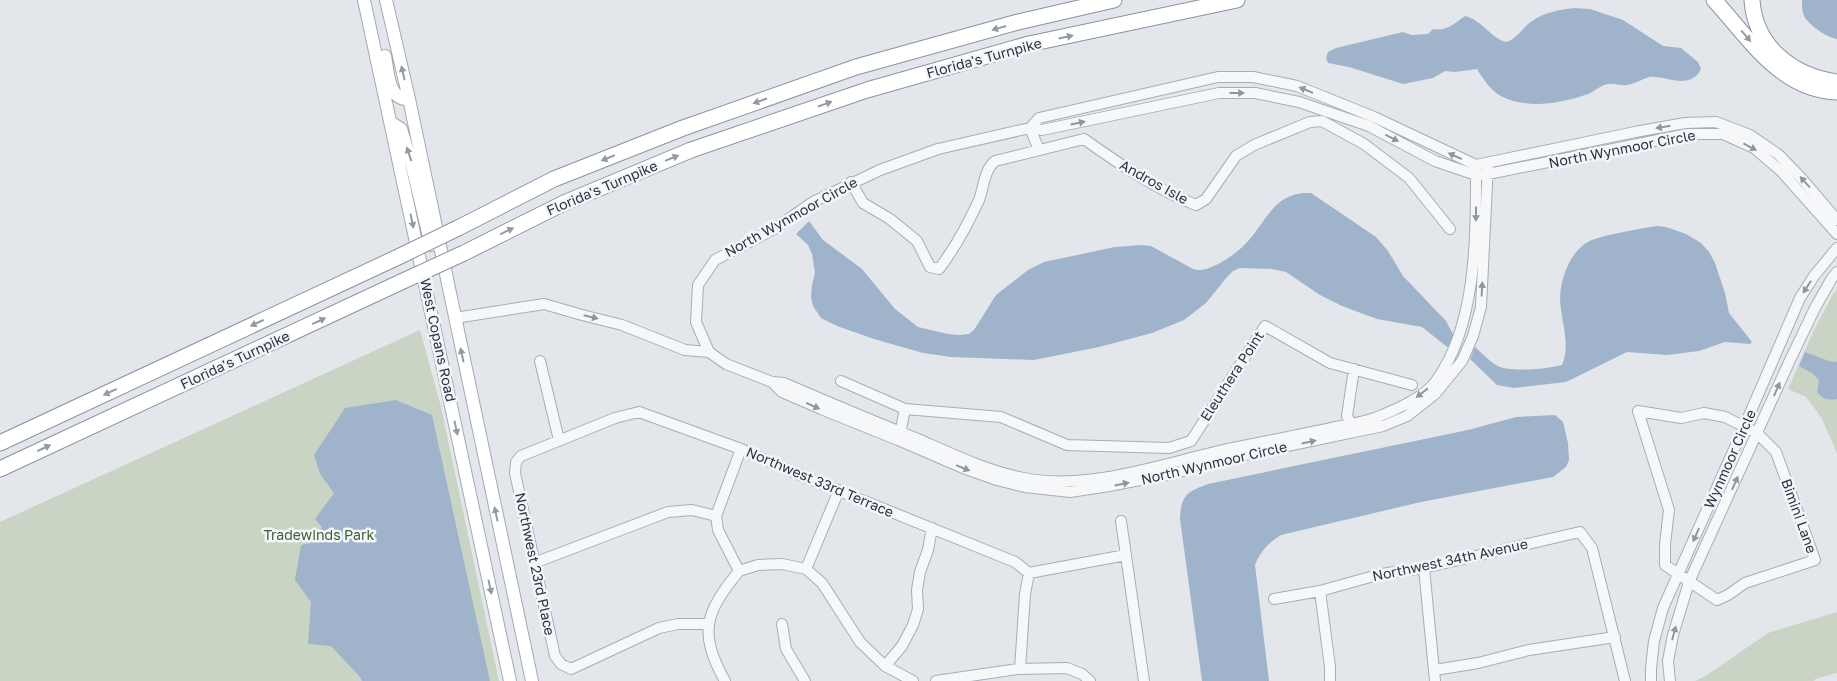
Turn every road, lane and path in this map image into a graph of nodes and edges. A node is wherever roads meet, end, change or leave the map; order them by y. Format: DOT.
graph roads {
  1 [pos="364,0"];
  2 [pos="386,0"];
  3 [pos="1114,0"];
  4 [pos="1236,0"];
  5 [pos="1714,0"];
  6 [pos="1752,0"];
  7 [pos="368,23"];
  8 [pos="1837,82"];
  9 [pos="1837,92"];
  10 [pos="409,99"];
  11 [pos="390,122"];
  12 [pos="1372,122"];
  13 [pos="1030,128"];
  14 [pos="1359,141"];
  15 [pos="1039,150"];
  16 [pos="1488,169"];
  17 [pos="1476,170"];
  18 [pos="851,182"];
  19 [pos="1837,220"];
  20 [pos="1450,229"];
  21 [pos="1837,234"];
  22 [pos="1837,248"];
  23 [pos="1837,272"];
  24 [pos="455,318"];
  25 [pos="709,352"];
  26 [pos="540,361"];
  27 [pos="1354,369"];
  28 [pos="841,381"];
  29 [pos="1412,385"];
  30 [pos="905,409"];
  31 [pos="1744,427"];
  32 [pos="1354,428"];
  33 [pos="1757,433"];
  34 [pos="899,436"];
  35 [pos="559,440"];
  36 [pos="0,443"];
  37 [pos="1169,448"];
  38 [pos="742,449"];
  39 [pos="516,462"];
  40 [pos="1172,463"];
  41 [pos="0,469"];
  42 [pos="1176,473"];
  43 [pos="839,490"];
  44 [pos="716,516"];
  45 [pos="1121,521"];
  46 [pos="932,528"];
  47 [pos="503,544"];
  48 [pos="482,548"];
  49 [pos="1126,555"];
  50 [pos="534,563"];
  51 [pos="1424,568"];
  52 [pos="806,569"];
  53 [pos="739,571"];
  54 [pos="1029,573"];
  55 [pos="1678,574"];
  56 [pos="1689,582"];
  57 [pos="1320,591"];
  58 [pos="1274,599"];
  59 [pos="707,624"];
  60 [pos="782,624"];
  61 [pos="1615,637"];
  62 [pos="885,666"];
  63 [pos="1020,669"];
  64 [pos="1435,676"];
  65 [pos="510,681"];
  66 [pos="532,681"];
  67 [pos="725,681"];
  68 [pos="805,681"];
  69 [pos="913,681"];
  70 [pos="942,681"];
  71 [pos="1090,681"];
  72 [pos="1144,681"];
  73 [pos="1330,681"];
  74 [pos="1625,681"];
  75 [pos="1651,681"];
  76 [pos="1670,681"];
  1 -- 7 [label="main road, West Copans Road"];
  10 -- 2 [label="main road, West Copans Road, one-way"];
  3 -- 36 [label="highway, Florida's Turnpike, one-way, bridge"];
  41 -- 4 [label="highway, Florida's Turnpike, one-way, bridge"];
  5 -- 9 [label="highway, one-way"];
  6 -- 8 [label="highway"];
  7 -- 10 [label="main road"];
  7 -- 11 [label="main road, West Copans Road"];
  10 -- 24 [label="main road, West Copans Road"];
  24 -- 11 [label="main road, one-way"];
  11 -- 48 [label="main road, West Copans Road, one-way"];
  13 -- 12 [label="street, North Wynmoor Circle, one-way"];
  12 -- 13 [label="street, North Wynmoor Circle, one-way"];
  12 -- 14 [label="street"];
  12 -- 17 [label="street, North Wynmoor Circle"];
  13 -- 15 [label="street"];
  13 -- 18 [label="street, North Wynmoor Circle"];
  14 -- 15 [label="street, Andros Isle"];
  14 -- 20 [label="street, Andros Isle"];
  15 -- 18 [label="street, Andros Isle"];
  16 -- 17 [label="street, North Wynmoor Circle"];
  19 -- 16 [label="street, North Wynmoor Circle, one-way"];
  16 -- 21 [label="street, North Wynmoor Circle, one-way"];
  32 -- 16 [label="street, North Wynmoor Circle, one-way"];
  17 -- 32 [label="street, North Wynmoor Circle, one-way"];
  18 -- 25 [label="street, North Wynmoor Circle"];
  22 -- 31 [label="street, Wynmoor Circle, one-way"];
  33 -- 23 [label="street, Wynmoor Circle, one-way"];
  24 -- 25 [label="street, one-way"];
  47 -- 24 [label="main road, West Copans Road, one-way"];
  25 -- 34 [label="street, North Wynmoor Circle"];
  26 -- 35 [label="street"];
  27 -- 29 [label="street, Eleuthera Point"];
  27 -- 32 [label="street"];
  27 -- 37 [label="street, Eleuthera Point"];
  28 -- 30 [label="street, Eleuthera Point"];
  30 -- 34 [label="street"];
  30 -- 37 [label="street, Eleuthera Point"];
  31 -- 33 [label="street"];
  31 -- 55 [label="street, Wynmoor Circle, one-way"];
  31 -- 55 [label="street"];
  32 -- 40 [label="street, North Wynmoor Circle"];
  42 -- 32 [label="street, North Wynmoor Circle, one-way"];
  56 -- 33 [label="street, Wynmoor Circle, one-way"];
  33 -- 56 [label="street, Bimini Lane"];
  34 -- 40 [label="street, North Wynmoor Circle"];
  34 -- 42 [label="street, North Wynmoor Circle, one-way"];
  35 -- 38 [label="street, Northwest 33rd Terrace"];
  35 -- 39 [label="street, Northwest 33rd Terrace"];
  37 -- 40 [label="street"];
  38 -- 43 [label="street, Northwest 33rd Terrace"];
  38 -- 44 [label="street"];
  39 -- 50 [label="street, Northwest 23rd Place"];
  40 -- 42 [label="street"];
  43 -- 46 [label="street, Northwest 33rd Terrace"];
  43 -- 52 [label="street"];
  44 -- 50 [label="street"];
  44 -- 53 [label="street"];
  45 -- 49 [label="street"];
  46 -- 54 [label="street, Northwest 33rd Terrace"];
  46 -- 62 [label="street"];
  47 -- 48 [label="main road"];
  47 -- 66 [label="main road, West Copans Road"];
  48 -- 65 [label="main road, West Copans Road, one-way"];
  49 -- 54 [label="street"];
  49 -- 72 [label="street"];
  50 -- 59 [label="street, Northwest 23rd Place"];
  51 -- 57 [label="street, Northwest 34th Avenue"];
  51 -- 61 [label="street, Northwest 34th Avenue"];
  51 -- 64 [label="street"];
  52 -- 53 [label="street"];
  52 -- 62 [label="street"];
  53 -- 59 [label="street"];
  54 -- 63 [label="street"];
  55 -- 56 [label="street"];
  55 -- 75 [label="street, Wynmoor Circle"];
  76 -- 56 [label="street, Wynmoor Circle, one-way"];
  57 -- 58 [label="street, Northwest 34th Avenue"];
  57 -- 73 [label="street"];
  59 -- 67 [label="street"];
  60 -- 68 [label="street"];
  61 -- 64 [label="street"];
  61 -- 74 [label="street"];
  62 -- 69 [label="street"];
  63 -- 70 [label="street"];
  63 -- 71 [label="street"];
}
